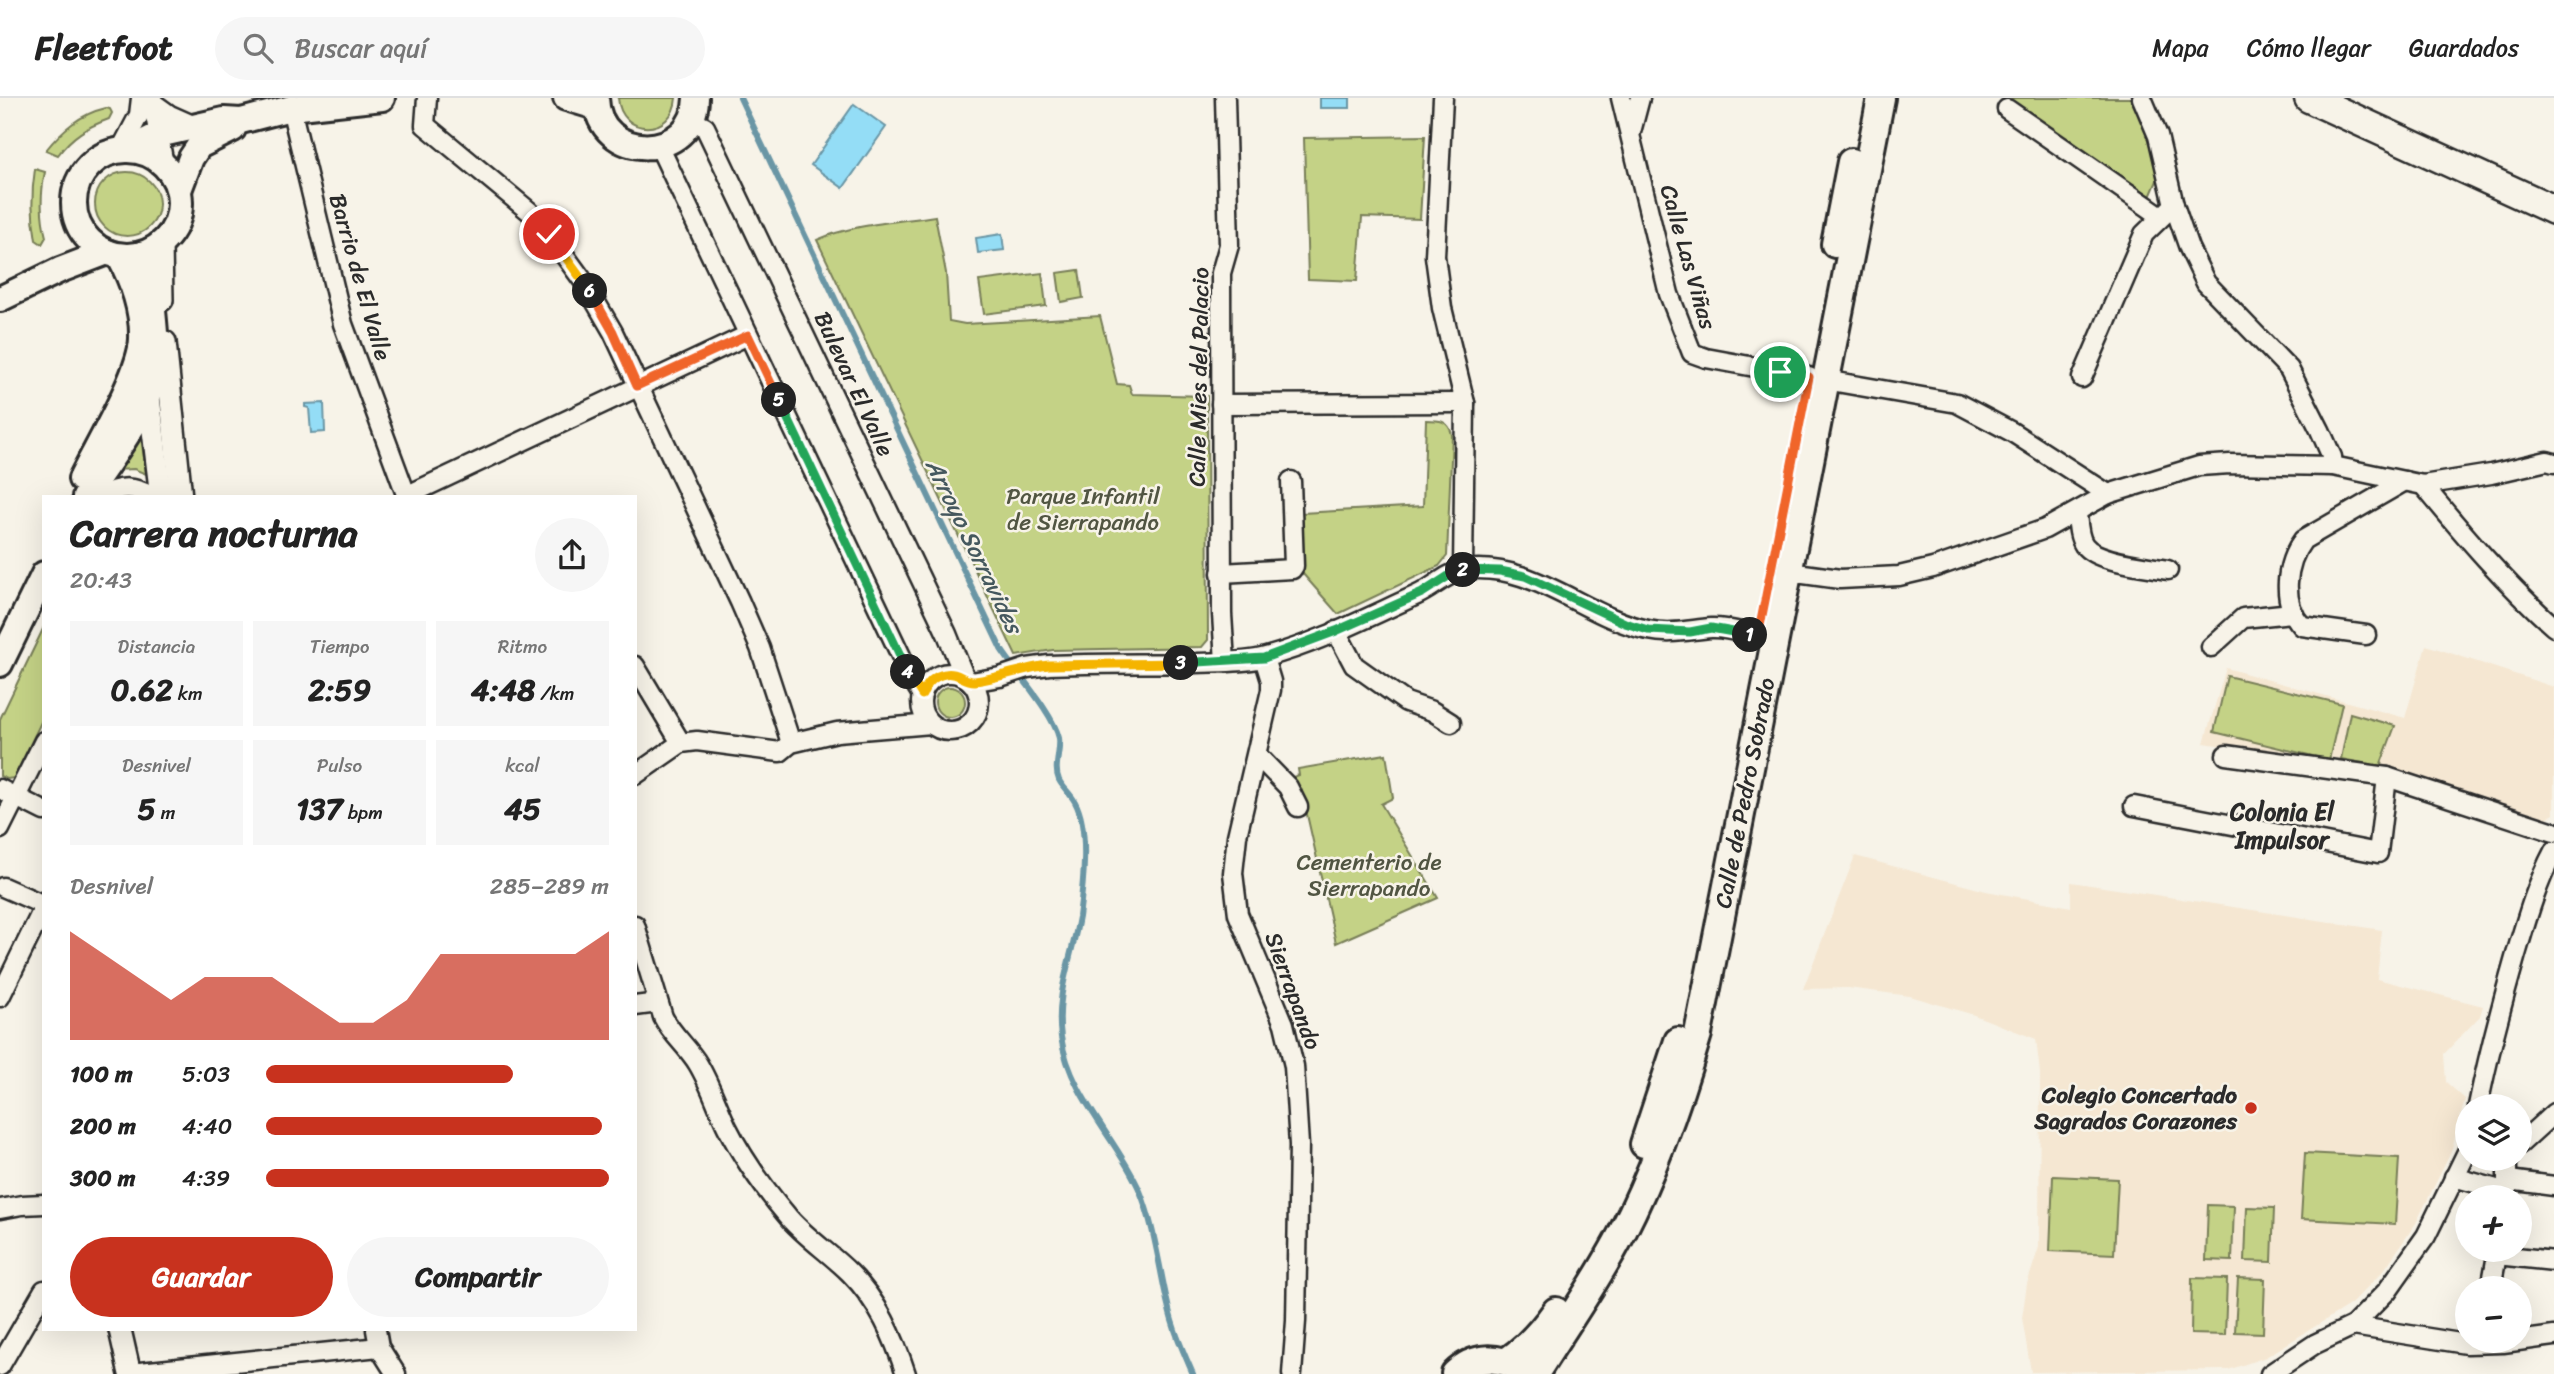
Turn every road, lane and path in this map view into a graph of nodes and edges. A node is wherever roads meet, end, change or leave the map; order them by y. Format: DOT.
graph roads {
  1 [pos="382,98"];
  2 [pos="427,98"];
  3 [pos="566,98"];
  4 [pos="1224,98"];
  5 [pos="1443,98"];
  6 [pos="1621,98"];
  7 [pos="1640,98"];
  8 [pos="1864,98"];
  9 [pos="1881,98"];
  10 [pos="2142,98"];
  11 [pos="2309,98"];
  12 [pos="148,99"];
  13 [pos="596,102"];
  14 [pos="291,108"];
  15 [pos="693,109"];
  16 [pos="2007,109"];
  17 [pos="242,121"];
  18 [pos="197,127"];
  19 [pos="158,135"];
  20 [pos="1630,135"];
  21 [pos="659,146"];
  22 [pos="124,150"];
  23 [pos="164,165"];
  24 [pos="179,190"];
  25 [pos="2554,210"];
  26 [pos="2168,211"];
  27 [pos="78,223"];
  28 [pos="154,248"];
  29 [pos="113,254"];
  30 [pos="60,270"];
  31 [pos="0,299"];
  32 [pos="748,335"];
  33 [pos="142,341"];
  34 [pos="2082,378"];
  35 [pos="1817,379"];
  36 [pos="637,386"];
  37 [pos="149,393"];
  38 [pos="1465,402"];
  39 [pos="1221,404"];
  40 [pos="2552,458"];
  41 [pos="2333,466"];
  42 [pos="1291,481"];
  43 [pos="2414,483"];
  44 [pos="2108,494"];
  45 [pos="72,495"];
  46 [pos="86,495"];
  47 [pos="106,495"];
  48 [pos="150,495"];
  49 [pos="161,495"];
  50 [pos="181,495"];
  51 [pos="407,495"];
  52 [pos="409,495"];
  53 [pos="2077,513"];
  54 [pos="1463,570"];
  55 [pos="2168,570"];
  56 [pos="1788,572"];
  57 [pos="1221,573"];
  58 [pos="41,587"];
  59 [pos="2292,612"];
  60 [pos="2554,627"];
  61 [pos="1336,631"];
  62 [pos="2366,635"];
  63 [pos="1758,636"];
  64 [pos="2211,647"];
  65 [pos="1264,658"];
  66 [pos="1224,662"];
  67 [pos="0,663"];
  68 [pos="637,669"];
  69 [pos="1000,677"];
  70 [pos="967,679"];
  71 [pos="922,701"];
  72 [pos="979,704"];
  73 [pos="1451,723"];
  74 [pos="931,724"];
  75 [pos="891,726"];
  76 [pos="681,743"];
  77 [pos="791,743"];
  78 [pos="42,744"];
  79 [pos="1257,755"];
  80 [pos="2226,755"];
  81 [pos="637,774"];
  82 [pos="2388,777"];
  83 [pos="8,793"];
  84 [pos="2134,806"];
  85 [pos="1297,807"];
  86 [pos="42,809"];
  87 [pos="0,829"];
  88 [pos="2554,832"];
  89 [pos="2554,851"];
  90 [pos="3,887"];
  91 [pos="42,905"];
  92 [pos="42,910"];
  93 [pos="637,932"];
  94 [pos="0,997"];
  95 [pos="658,1003"];
  96 [pos="637,1006"];
  97 [pos="2481,1094"];
  98 [pos="2554,1113"];
  99 [pos="2532,1133"];
  100 [pos="2457,1171"];
  101 [pos="2454,1177"];
  102 [pos="2487,1185"];
  103 [pos="2554,1186"];
  104 [pos="2532,1188"];
  105 [pos="42,1204"];
  106 [pos="0,1209"];
  107 [pos="2532,1257"];
  108 [pos="2554,1261"];
  109 [pos="42,1293"];
  110 [pos="2353,1326"];
  111 [pos="121,1331"];
  112 [pos="2554,1336"];
  113 [pos="378,1338"];
  114 [pos="7,1341"];
  115 [pos="0,1366"];
  116 [pos="1516,1367"];
  117 [pos="130,1373"];
  118 [pos="396,1374"];
  119 [pos="906,1374"];
  120 [pos="1292,1374"];
  121 [pos="1455,1374"];
  122 [pos="1535,1374"];
  123 [pos="2270,1374"];
  1 -- 14 [label="main road"];
  2 -- 36 [label="street"];
  3 -- 13 [label="main road"];
  4 -- 39 [label="street, Calle Mies del Palacio"];
  5 -- 38 [label="street"];
  6 -- 20 [label="street, Calle Las Viñas"];
  7 -- 20 [label="street"];
  8 -- 35 [label="main road, Calle de Pedro Sobrado"];
  9 -- 35 [label="main road, Calle de Pedro Sobrado"];
  10 -- 26 [label="street"];
  11 -- 25 [label="highway"];
  12 -- 18 [label="street"];
  12 -- 19 [label="street"];
  12 -- 22 [label="street"];
  13 -- 21 [label="main road"];
  14 -- 17 [label="main road"];
  14 -- 51 [label="street, Barrio de El Valle"];
  15 -- 21 [label="main road"];
  15 -- 70 [label="street, Bulevar El Valle"];
  16 -- 26 [label="street"];
  17 -- 18 [label="main road"];
  17 -- 24 [label="main road"];
  18 -- 19 [label="main road"];
  19 -- 22 [label="main road"];
  19 -- 23 [label="street"];
  20 -- 35 [label="street, Calle Las Viñas"];
  21 -- 32 [label="street"];
  22 -- 23 [label="main road"];
  22 -- 27 [label="main road"];
  23 -- 24 [label="main road"];
  24 -- 28 [label="main road"];
  26 -- 34 [label="street"];
  26 -- 41 [label="street"];
  27 -- 29 [label="main road"];
  27 -- 30 [label="main road"];
  28 -- 29 [label="main road"];
  28 -- 37 [label="main road"];
  28 -- 50 [label="street"];
  29 -- 30 [label="main road"];
  29 -- 33 [label="main road"];
  30 -- 31 [label="main road"];
  32 -- 36 [label="street, Barrio de El Valle"];
  32 -- 71 [label="street"];
  33 -- 37 [label="street"];
  33 -- 45 [label="main road"];
  35 -- 44 [label="street"];
  35 -- 56 [label="main road, Calle de Pedro Sobrado"];
  35 -- 63 [label="main road, Calle de Pedro Sobrado"];
  36 -- 52 [label="street, Barrio de El Valle"];
  36 -- 77 [label="street"];
  37 -- 46 [label="main road"];
  37 -- 49 [label="street"];
  38 -- 39 [label="street"];
  38 -- 54 [label="street"];
  39 -- 57 [label="street, Calle Mies del Palacio"];
  40 -- 43 [label="street"];
  41 -- 43 [label="street"];
  41 -- 44 [label="street"];
  42 -- 57 [label="street"];
  43 -- 59 [label="street"];
  43 -- 60 [label="street"];
  44 -- 53 [label="street"];
  47 -- 48 [label="street"];
  53 -- 55 [label="street"];
  53 -- 56 [label="street"];
  54 -- 61 [label="street"];
  54 -- 63 [label="street"];
  56 -- 122 [label="main road, Calle de Pedro Sobrado"];
  57 -- 66 [label="street, Calle Mies del Palacio"];
  58 -- 67 [label="main road"];
  59 -- 62 [label="street"];
  59 -- 64 [label="street"];
  61 -- 65 [label="street"];
  61 -- 73 [label="street"];
  63 -- 116 [label="main road, Calle de Pedro Sobrado"];
  65 -- 66 [label="street"];
  65 -- 79 [label="street, Sierrapando"];
  66 -- 69 [label="street"];
  68 -- 76 [label="street"];
  69 -- 70 [label="street"];
  69 -- 72 [label="street"];
  70 -- 71 [label="street"];
  70 -- 72 [label="street, Bulevar El Valle"];
  71 -- 74 [label="street"];
  71 -- 75 [label="street"];
  72 -- 74 [label="street"];
  74 -- 75 [label="street"];
  75 -- 77 [label="street"];
  76 -- 77 [label="street"];
  76 -- 81 [label="street"];
  78 -- 83 [label="street"];
  79 -- 85 [label="street"];
  79 -- 120 [label="street, Sierrapando"];
  80 -- 82 [label="street"];
  82 -- 84 [label="street"];
  82 -- 88 [label="street"];
  83 -- 86 [label="street"];
  83 -- 87 [label="street"];
  89 -- 97 [label="street"];
  90 -- 91 [label="street"];
  92 -- 94 [label="street"];
  93 -- 95 [label="street"];
  95 -- 96 [label="street"];
  95 -- 119 [label="street"];
  98 -- 99 [label="street"];
  100 -- 101 [label="street"];
  101 -- 102 [label="street"];
  101 -- 110 [label="street"];
  103 -- 104 [label="street"];
  105 -- 106 [label="street"];
  107 -- 108 [label="street"];
  109 -- 114 [label="street"];
  110 -- 112 [label="street"];
  110 -- 123 [label="street"];
  111 -- 117 [label="street"];
  113 -- 117 [label="street"];
  113 -- 118 [label="street"];
  114 -- 115 [label="street"];
  116 -- 121 [label="main road"];
}
